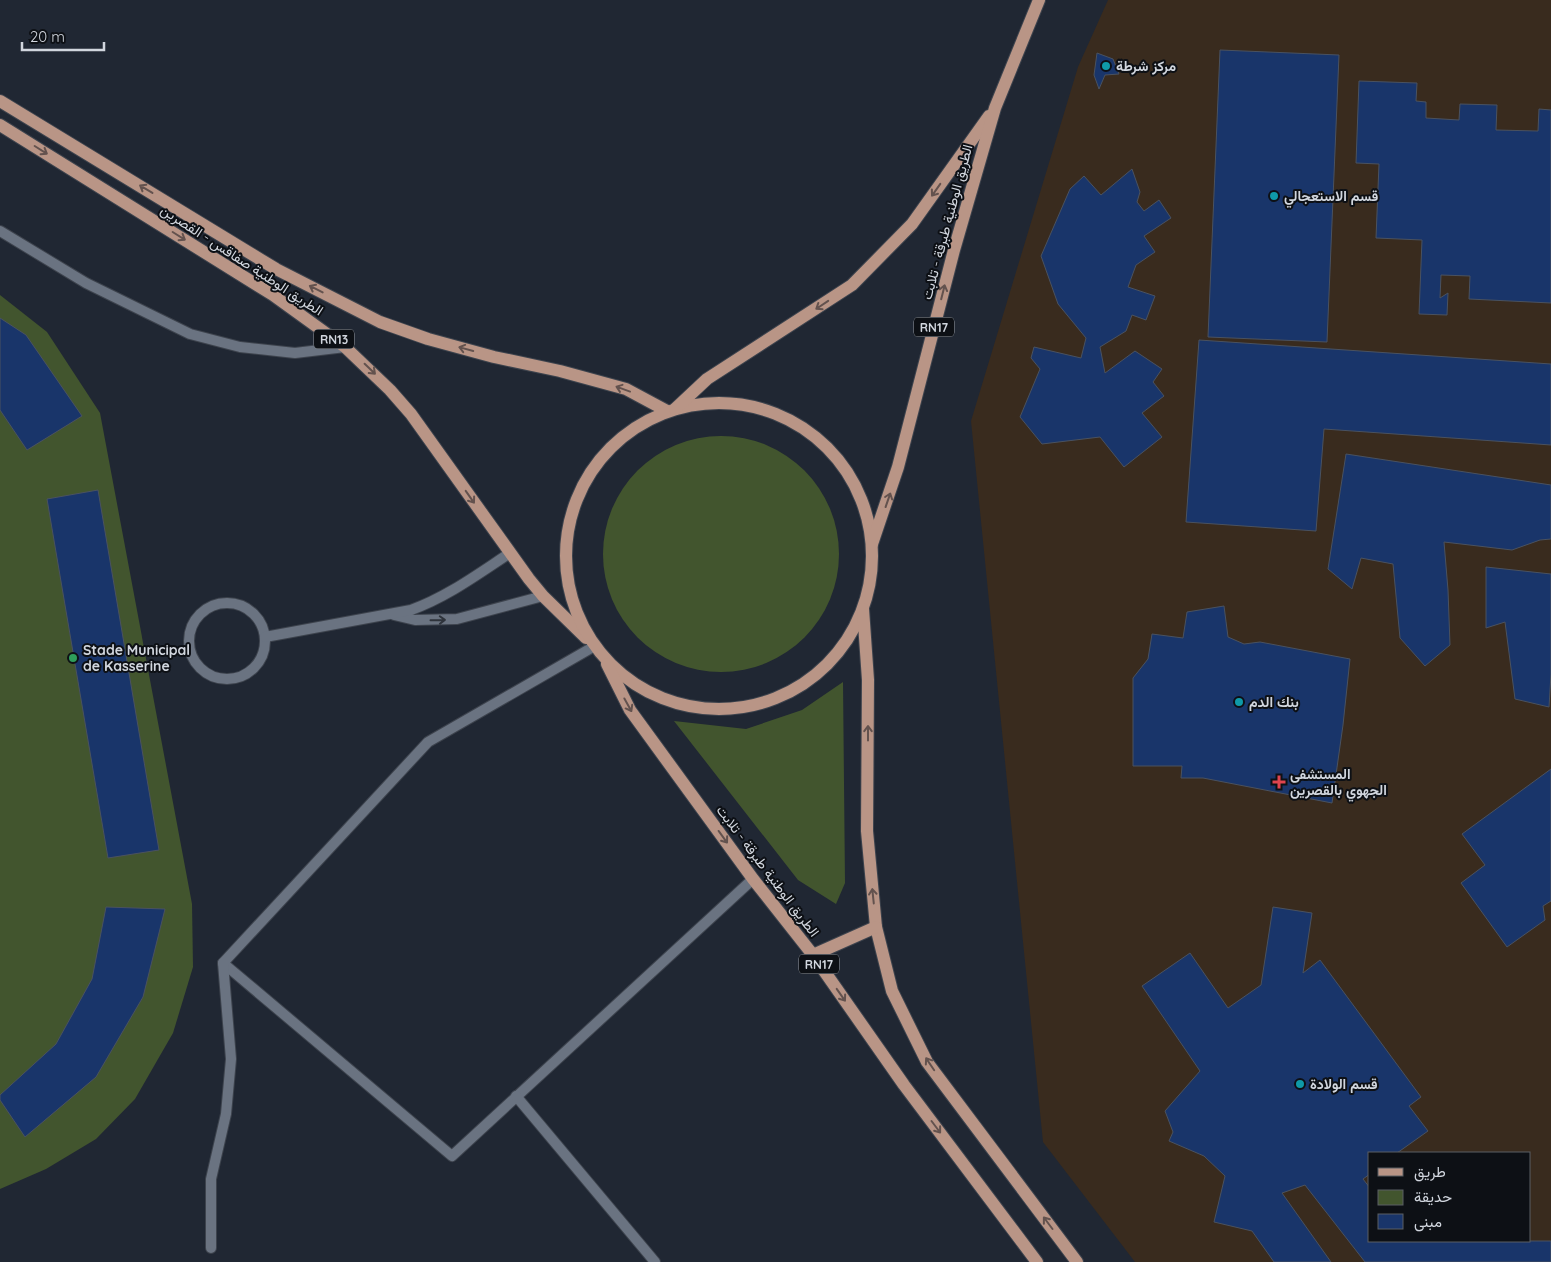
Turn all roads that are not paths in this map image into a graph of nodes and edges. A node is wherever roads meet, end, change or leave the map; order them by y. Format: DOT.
graph roads {
  1 [pos="1039,0"];
  2 [pos="0,101"];
  3 [pos="995,108"];
  4 [pos="0,125"];
  5 [pos="0,231"];
  6 [pos="345,347"];
  7 [pos="671,410"];
  8 [pos="872,546"];
  9 [pos="510,553"];
  10 [pos="543,596"];
  11 [pos="863,609"];
  12 [pos="390,615"];
  13 [pos="266,637"];
  14 [pos="590,643"];
  15 [pos="606,662"];
  16 [pos="754,878"];
  17 [pos="876,927"];
  18 [pos="813,955"];
  19 [pos="223,963"];
  20 [pos="516,1096"];
  21 [pos="211,1248"];
  22 [pos="655,1262"];
  23 [pos="1037,1262"];
  24 [pos="1077,1262"];
  1 -- 3 [label="main road, الطريق الوطنية طبرقة - تلابت / RN17"];
  7 -- 2 [label="main road, الطريق الوطنية صفاقس - القصرين / RN13, one-way"];
  3 -- 7 [label="main road, الطريق الوطنية طبرقة - تلابت / RN17, one-way"];
  8 -- 3 [label="main road, الطريق الوطنية طبرقة - تلابت / RN17, one-way"];
  4 -- 6 [label="main road, الطريق الوطنية صفاقس - القصرين / RN13, one-way"];
  5 -- 6 [label="street"];
  6 -- 9 [label="main road, الطريق الوطنية صفاقس - القصرين / RN13, one-way"];
  7 -- 8 [label="main road"];
  7 -- 14 [label="main road"];
  8 -- 11 [label="main road"];
  9 -- 10 [label="main road, الطريق الوطنية صفاقس - القصرين / RN13"];
  9 -- 12 [label="street"];
  12 -- 10 [label="street, one-way"];
  10 -- 14 [label="main road, الطريق الوطنية صفاقس - القصرين / RN13"];
  11 -- 15 [label="main road"];
  17 -- 11 [label="main road, one-way"];
  12 -- 13 [label="street"];
  13 -- 13 [label="street"];
  14 -- 15 [label="main road, الطريق الوطنية صفاقس - القصرين"];
  14 -- 19 [label="street"];
  15 -- 16 [label="main road, الطريق الوطنية طبرقة - تلابت / RN17, one-way"];
  16 -- 18 [label="main road, الطريق الوطنية طبرقة - تلابت / RN17"];
  16 -- 20 [label="street"];
  17 -- 18 [label="main road"];
  24 -- 17 [label="main road, one-way"];
  18 -- 23 [label="main road, الطريق الوطنية طبرقة - تلابت / RN17, one-way"];
  19 -- 20 [label="street"];
  19 -- 21 [label="street"];
  20 -- 22 [label="street"];
}
